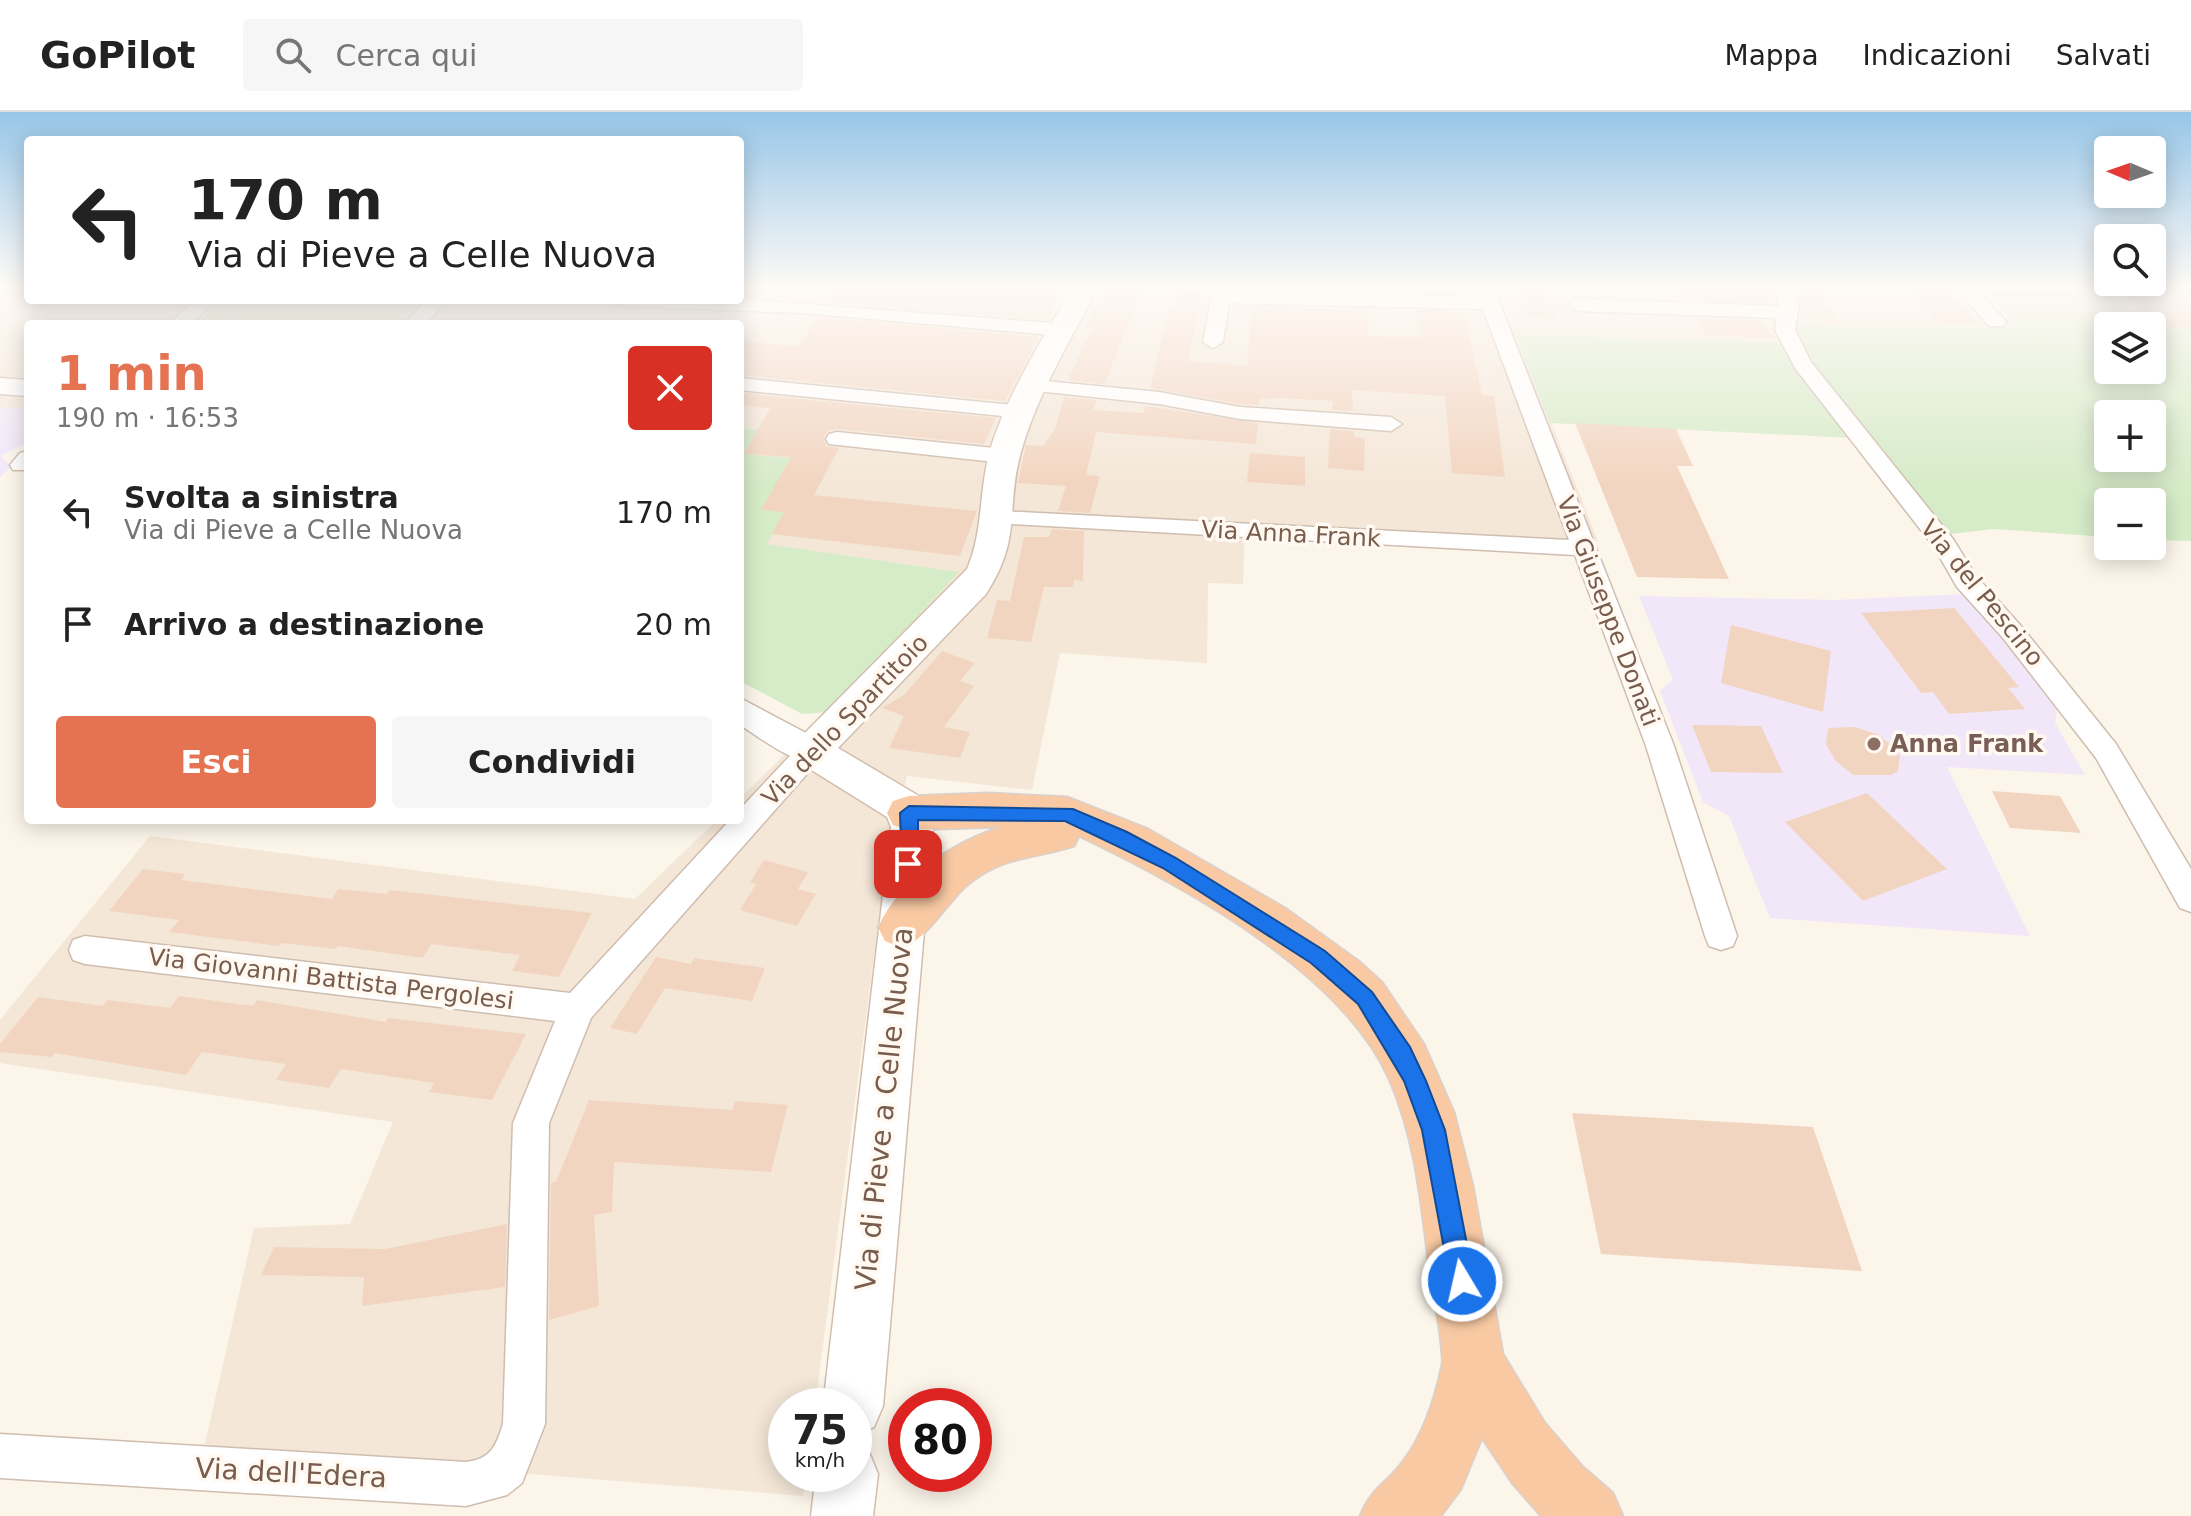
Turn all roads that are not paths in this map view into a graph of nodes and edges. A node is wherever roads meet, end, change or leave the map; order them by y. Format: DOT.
graph roads {
  1 [pos="1051,355"];
  2 [pos="1510,355"];
  3 [pos="1797,355"];
  4 [pos="744,384"];
  5 [pos="0,386"];
  6 [pos="24,388"];
  7 [pos="1029,399"];
  8 [pos="1391,424"];
  9 [pos="837,439"];
  10 [pos="1004,456"];
  11 [pos="999,518"];
  12 [pos="1584,548"];
  13 [pos="744,712"];
  14 [pos="811,751"];
  15 [pos="910,823"];
  16 [pos="1120,837"];
  17 [pos="975,853"];
  18 [pos="2191,899"];
  19 [pos="902,927"];
  20 [pos="1721,936"];
  21 [pos="85,950"];
  22 [pos="578,1009"];
  23 [pos="1474,1360"];
  24 [pos="855,1388"];
  25 [pos="525,1401"];
  26 [pos="0,1456"];
  27 [pos="845,1492"];
  28 [pos="842,1516"];
  29 [pos="1393,1516"];
  30 [pos="1590,1516"];
  1 -- 7 [label="main road, Via dello Spartitoio"];
  2 -- 12 [label="street, Via Giuseppe Donati"];
  3 -- 18 [label="street, Via del Pescino"];
  4 -- 7 [label="street"];
  5 -- 6 [label="street"];
  7 -- 8 [label="street"];
  7 -- 10 [label="main road, Via dello Spartitoio"];
  9 -- 10 [label="street"];
  10 -- 11 [label="main road, Via dello Spartitoio"];
  11 -- 12 [label="street, Via Anna Frank"];
  11 -- 14 [label="main road, Via dello Spartitoio"];
  12 -- 20 [label="street, Via Giuseppe Donati"];
  13 -- 14 [label="street"];
  14 -- 15 [label="main road"];
  14 -- 22 [label="street, Via dello Spartitoio"];
  15 -- 16 [label="highway"];
  15 -- 17 [label="highway"];
  15 -- 19 [label="main road, Via di Pieve a Celle Nuova"];
  16 -- 17 [label="highway"];
  16 -- 23 [label="highway"];
  17 -- 19 [label="highway"];
  19 -- 24 [label="main road, Via di Pieve a Celle Nuova"];
  21 -- 22 [label="street, Via Giovanni Battista Pergolesi"];
  22 -- 25 [label="street, Via dello Spartitoio"];
  23 -- 29 [label="highway"];
  23 -- 30 [label="highway"];
  25 -- 26 [label="street, Via dell'Edera"];
  27 -- 28 [label="main road"];
}
